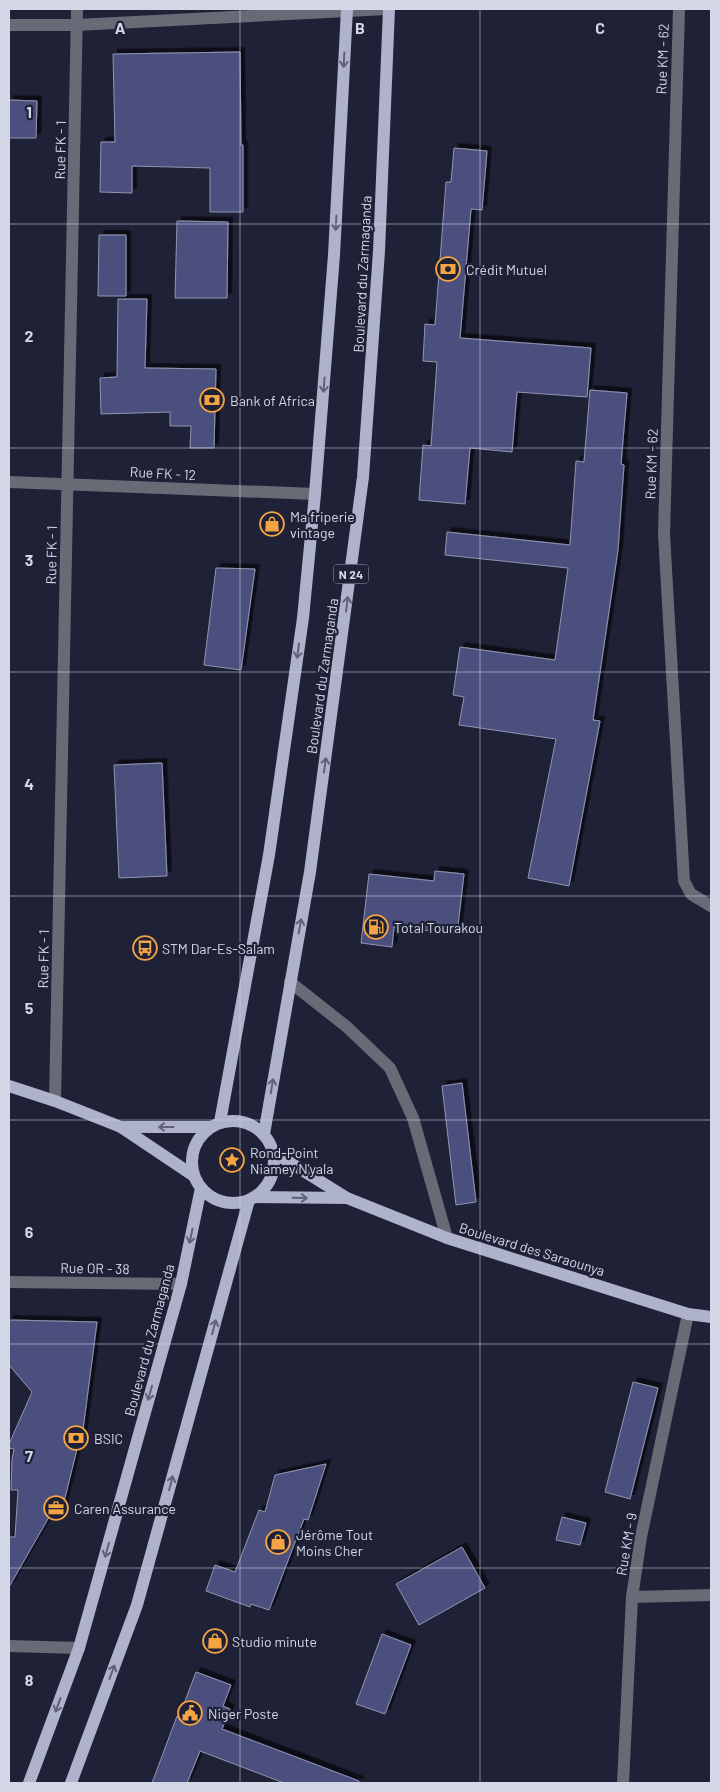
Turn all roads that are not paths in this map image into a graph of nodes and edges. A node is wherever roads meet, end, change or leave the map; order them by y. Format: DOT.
graph roads {
  1 [pos="78,9"];
  2 [pos="387,9"];
  3 [pos="679,9"];
  4 [pos="347,10"];
  5 [pos="9,25"];
  6 [pos="77,25"];
  7 [pos="9,482"];
  8 [pos="67,483"];
  9 [pos="315,494"];
  10 [pos="711,906"];
  11 [pos="290,982"];
  12 [pos="9,1086"];
  13 [pos="55,1101"];
  14 [pos="216,1125"];
  15 [pos="121,1127"];
  16 [pos="264,1134"];
  17 [pos="273,1152"];
  18 [pos="194,1176"];
  19 [pos="201,1188"];
  20 [pos="251,1198"];
  21 [pos="347,1198"];
  22 [pos="447,1238"];
  23 [pos="9,1282"];
  24 [pos="181,1284"];
  25 [pos="688,1314"];
  26 [pos="711,1317"];
  27 [pos="711,1595"];
  28 [pos="632,1597"];
  29 [pos="9,1646"];
  30 [pos="80,1648"];
  31 [pos="29,1783"];
  32 [pos="71,1783"];
  33 [pos="623,1783"];
  1 -- 6 [label="street, Rue FK - 1"];
  2 -- 4 [label="street"];
  11 -- 2 [label="main road, Boulevard du Zarmaganda / N 24, one-way"];
  3 -- 10 [label="street, Rue KM - 62"];
  4 -- 6 [label="street"];
  4 -- 9 [label="main road, Boulevard du Zarmaganda, one-way"];
  5 -- 6 [label="street"];
  6 -- 8 [label="street, Rue FK - 1"];
  7 -- 8 [label="street, Rue FK - 12"];
  8 -- 9 [label="street, Rue FK - 12"];
  8 -- 13 [label="street, Rue FK - 1"];
  9 -- 14 [label="main road, Boulevard du Zarmaganda, one-way"];
  16 -- 11 [label="main road, Boulevard du Zarmaganda / N 24, one-way"];
  11 -- 22 [label="street"];
  12 -- 13 [label="main road"];
  13 -- 15 [label="main road"];
  14 -- 15 [label="main road, one-way"];
  14 -- 16 [label="main road"];
  14 -- 18 [label="main road"];
  15 -- 18 [label="main road"];
  16 -- 17 [label="main road"];
  17 -- 20 [label="main road"];
  17 -- 21 [label="main road, Boulevard des Saraounya"];
  18 -- 19 [label="main road"];
  19 -- 20 [label="main road"];
  19 -- 24 [label="main road, Boulevard du Zarmaganda, one-way"];
  20 -- 21 [label="main road, Boulevard des Saraounya, one-way"];
  32 -- 20 [label="main road, one-way"];
  21 -- 22 [label="main road, Boulevard des Saraounya"];
  22 -- 25 [label="main road, Boulevard des Saraounya"];
  23 -- 24 [label="street, Rue OR - 38"];
  24 -- 30 [label="main road, Boulevard du Zarmaganda, one-way"];
  25 -- 26 [label="main road, Boulevard des Saraounya"];
  25 -- 28 [label="street, Rue KM - 9"];
  27 -- 28 [label="street"];
  28 -- 33 [label="street, Rue KM - 9"];
  29 -- 30 [label="street"];
  30 -- 31 [label="main road, Boulevard du Zarmaganda, one-way"];
}
